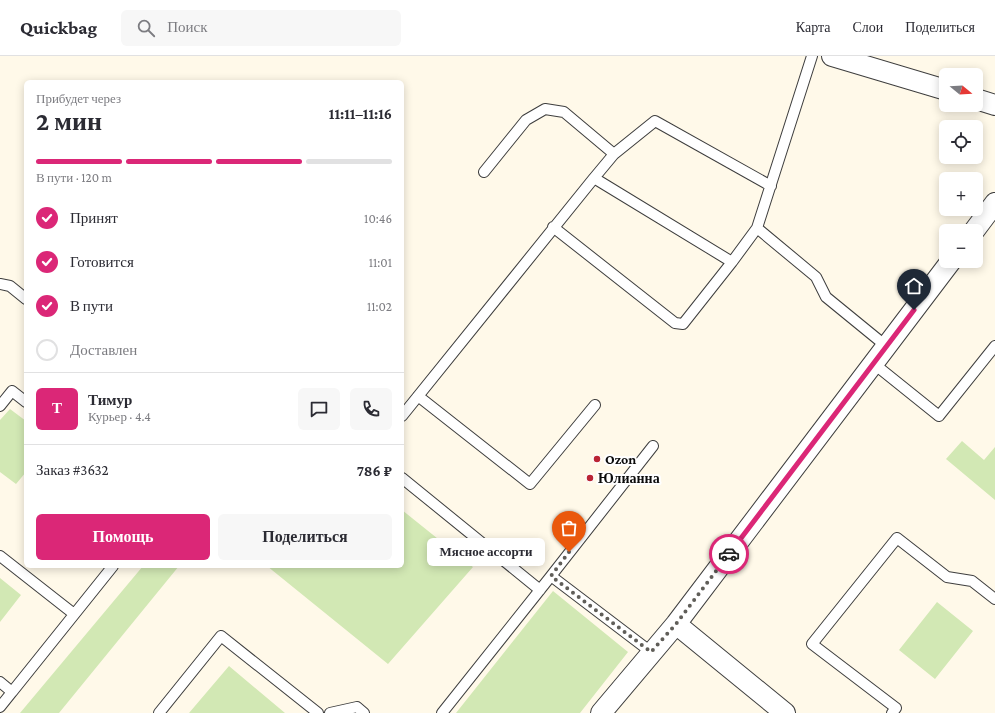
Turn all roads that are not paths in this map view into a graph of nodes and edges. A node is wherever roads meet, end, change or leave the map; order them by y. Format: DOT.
graph roads {
  1 [pos="812,56"];
  2 [pos="832,56"];
  3 [pos="939,88"];
  4 [pos="983,101"];
  5 [pos="995,105"];
  6 [pos="614,154"];
  7 [pos="484,172"];
  8 [pos="594,178"];
  9 [pos="771,186"];
  10 [pos="995,203"];
  11 [pos="979,224"];
  12 [pos="553,227"];
  13 [pos="757,228"];
  14 [pos="732,262"];
  15 [pos="946,268"];
  16 [pos="0,278"];
  17 [pos="0,284"];
  18 [pos="10,286"];
  19 [pos="24,297"];
  20 [pos="886,346"];
  21 [pos="995,346"];
  22 [pos="873,363"];
  23 [pos="418,396"];
  24 [pos="24,400"];
  25 [pos="595,405"];
  26 [pos="0,406"];
  27 [pos="404,414"];
  28 [pos="653,446"];
  29 [pos="404,480"];
  30 [pos="0,556"];
  31 [pos="111,568"];
  32 [pos="551,576"];
  33 [pos="540,590"];
  34 [pos="995,599"];
  35 [pos="74,614"];
  36 [pos="676,624"];
  37 [pos="651,652"];
  38 [pos="0,682"];
  39 [pos="12,692"];
  40 [pos="0,707"];
  41 [pos="159,713"];
  42 [pos="318,713"];
  43 [pos="330,713"];
  44 [pos="364,713"];
  45 [pos="442,713"];
  46 [pos="601,713"];
  47 [pos="785,713"];
  48 [pos="892,713"];
  1 -- 9 [label="lane"];
  2 -- 3 [label="street"];
  4 -- 5 [label="street"];
  6 -- 7 [label="lane"];
  6 -- 8 [label="lane"];
  6 -- 9 [label="lane"];
  8 -- 12 [label="lane"];
  8 -- 14 [label="lane"];
  9 -- 13 [label="lane"];
  10 -- 11 [label="street"];
  12 -- 14 [label="lane"];
  12 -- 23 [label="lane"];
  13 -- 14 [label="lane"];
  13 -- 20 [label="lane"];
  15 -- 20 [label="street"];
  16 -- 18 [label="lane"];
  17 -- 18 [label="lane"];
  18 -- 19 [label="lane"];
  20 -- 22 [label="street"];
  21 -- 22 [label="lane"];
  22 -- 36 [label="street"];
  23 -- 25 [label="lane"];
  23 -- 27 [label="lane"];
  24 -- 26 [label="lane"];
  28 -- 32 [label="lane"];
  29 -- 33 [label="lane"];
  30 -- 35 [label="lane"];
  31 -- 35 [label="lane"];
  32 -- 33 [label="lane"];
  32 -- 37 [label="lane"];
  33 -- 45 [label="lane"];
  34 -- 48 [label="lane"];
  35 -- 39 [label="lane"];
  36 -- 37 [label="street"];
  36 -- 47 [label="street"];
  37 -- 46 [label="street"];
  38 -- 39 [label="lane"];
  39 -- 40 [label="lane"];
  41 -- 42 [label="lane"];
  43 -- 44 [label="lane"];
}
